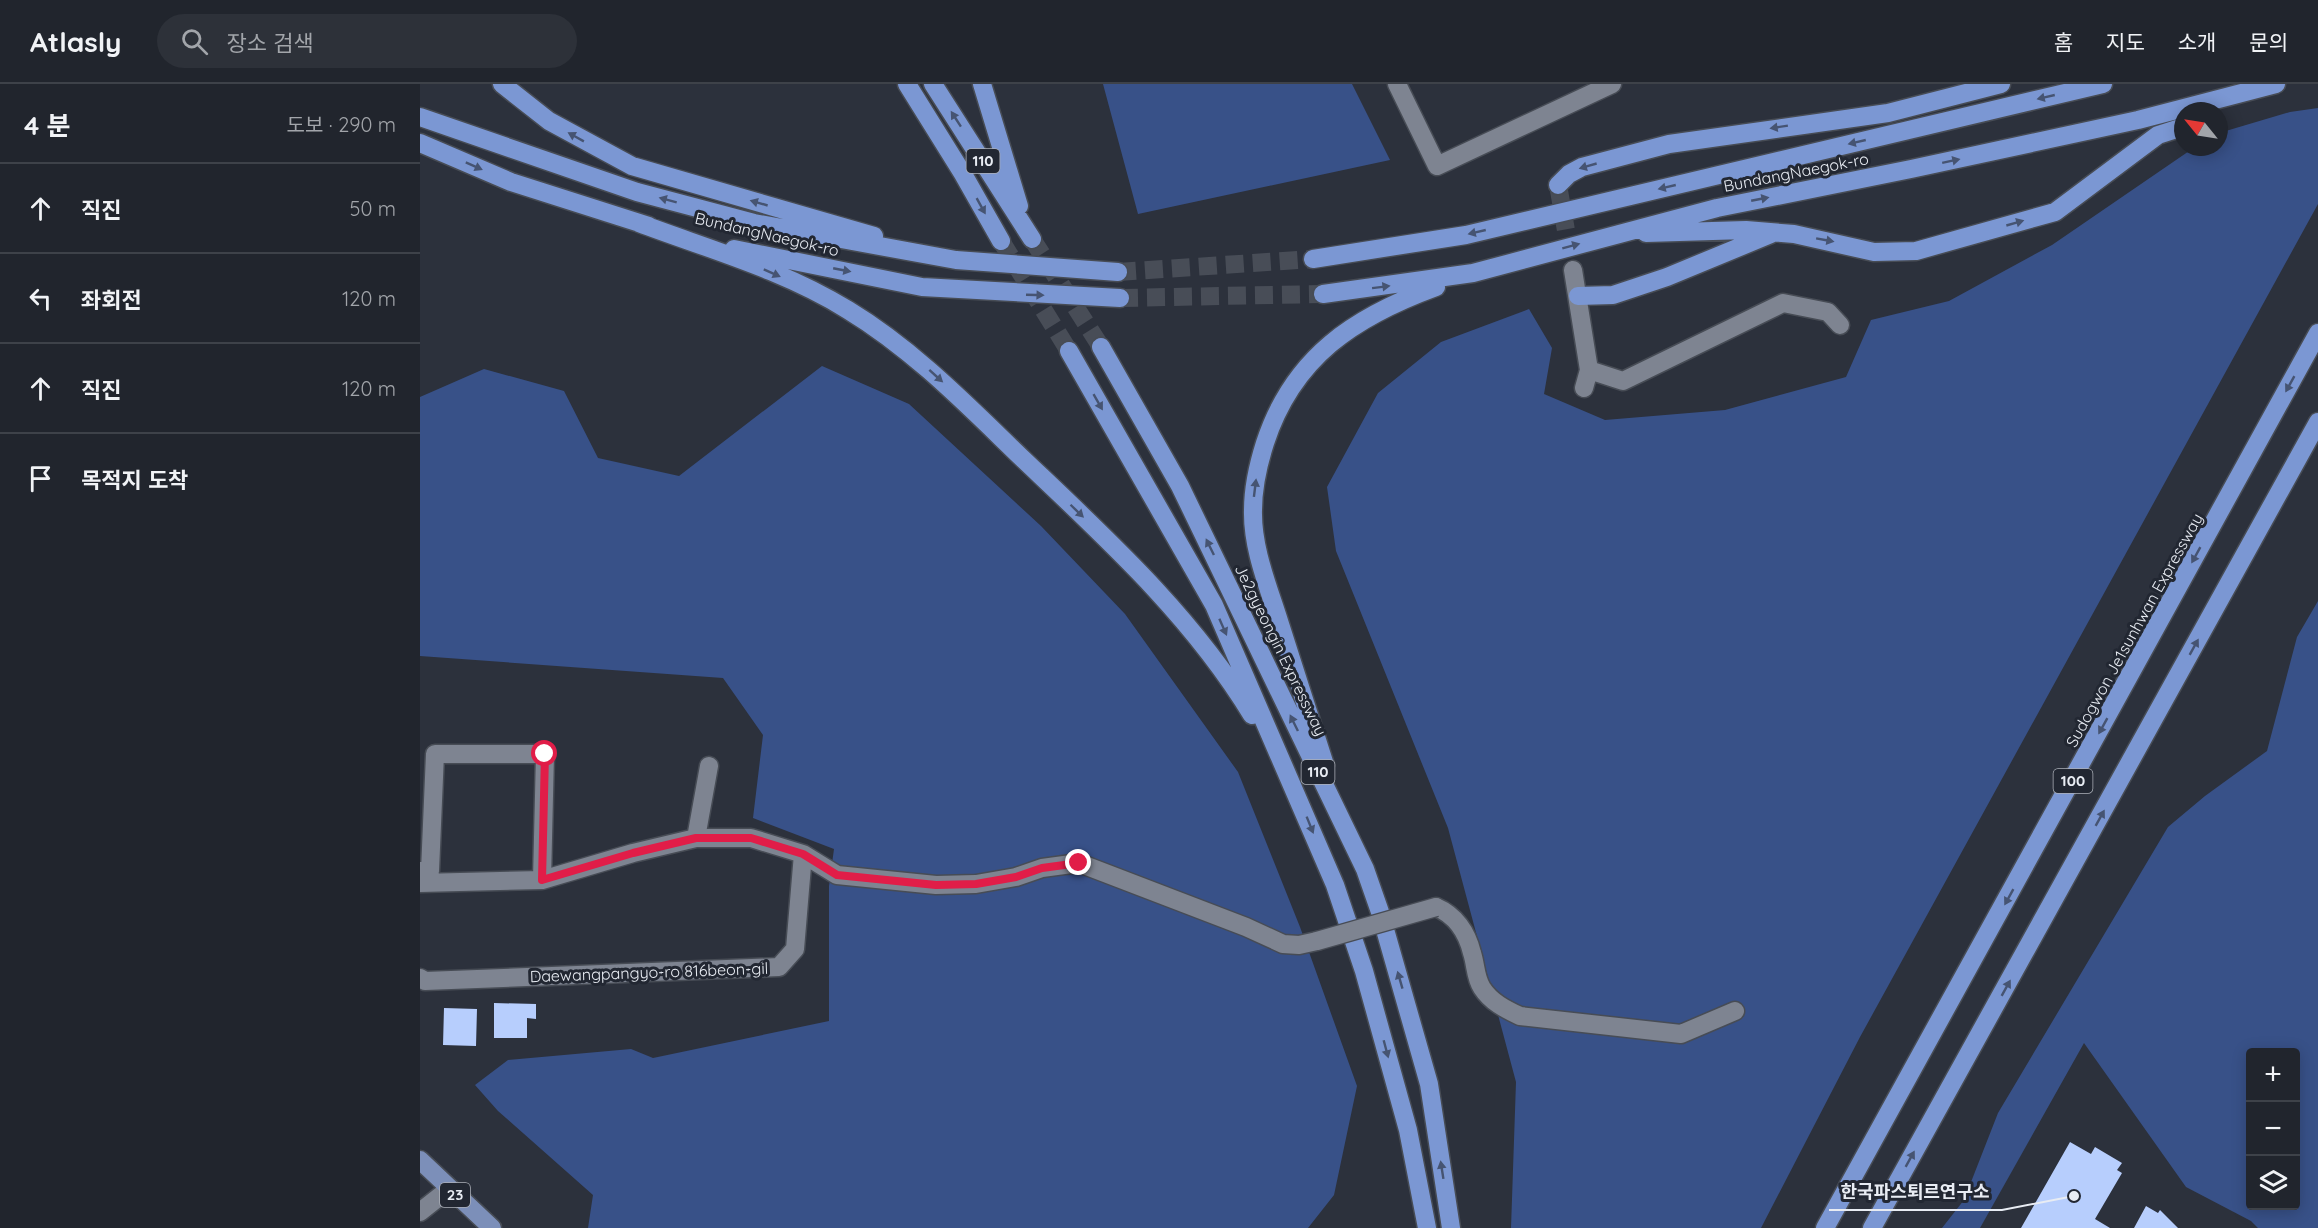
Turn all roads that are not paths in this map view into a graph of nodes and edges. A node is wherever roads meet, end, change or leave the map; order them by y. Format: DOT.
graph roads {
  1 [pos="502,84"];
  2 [pos="933,84"];
  3 [pos="982,84"];
  4 [pos="1397,84"];
  5 [pos="1612,84"];
  6 [pos="2001,84"];
  7 [pos="2103,84"];
  8 [pos="2276,84"];
  9 [pos="908,86"];
  10 [pos="2241,93"];
  11 [pos="2228,105"];
  12 [pos="420,117"];
  13 [pos="2174,130"];
  14 [pos="420,143"];
  15 [pos="1558,185"];
  16 [pos="639,223"];
  17 [pos="1774,232"];
  18 [pos="1621,233"];
  19 [pos="1001,241"];
  20 [pos="1313,259"];
  21 [pos="956,260"];
  22 [pos="1573,270"];
  23 [pos="1118,272"];
  24 [pos="1473,273"];
  25 [pos="1323,294"];
  26 [pos="1578,296"];
  27 [pos="1120,298"];
  28 [pos="1840,325"];
  29 [pos="2318,333"];
  30 [pos="1101,347"];
  31 [pos="1069,351"];
  32 [pos="1589,370"];
  33 [pos="1584,388"];
  34 [pos="2318,422"];
  35 [pos="709,766"];
  36 [pos="1299,798"];
  37 [pos="1345,826"];
  38 [pos="696,838"];
  39 [pos="803,854"];
  40 [pos="424,875"];
  41 [pos="542,880"];
  42 [pos="420,978"];
  43 [pos="1735,1011"];
  44 [pos="420,1160"];
  45 [pos="449,1189"];
  46 [pos="420,1212"];
  47 [pos="492,1228"];
  48 [pos="1427,1228"];
  49 [pos="1451,1228"];
  50 [pos="1825,1228"];
  51 [pos="1872,1228"];
  21 -- 1 [label="highway, one-way"];
  3 -- 2 [label="highway, 110, one-way"];
  4 -- 5 [label="street"];
  6 -- 15 [label="highway, one-way"];
  7 -- 20 [label="highway, BundangNaegok-ro, one-way"];
  8 -- 10 [label="highway, BundangNaegok-ro"];
  9 -- 19 [label="highway, 110, one-way"];
  10 -- 11 [label="highway"];
  18 -- 10 [label="highway, BundangNaegok-ro, one-way"];
  21 -- 12 [label="highway, BundangNaegok-ro, one-way"];
  17 -- 13 [label="highway, one-way"];
  14 -- 16 [label="highway, BundangNaegok-ro, one-way"];
  16 -- 27 [label="highway, BundangNaegok-ro, one-way"];
  16 -- 36 [label="highway, one-way"];
  17 -- 18 [label="highway"];
  17 -- 26 [label="highway"];
  24 -- 18 [label="highway, BundangNaegok-ro, one-way"];
  21 -- 23 [label="highway, BundangNaegok-ro"];
  22 -- 26 [label="street"];
  25 -- 24 [label="highway, BundangNaegok-ro, one-way"];
  37 -- 24 [label="highway, one-way"];
  26 -- 32 [label="street"];
  28 -- 32 [label="street"];
  29 -- 50 [label="highway, Sudogwon Je1sunhwan Expressway / 100, one-way"];
  37 -- 30 [label="highway, Je2gyeongin Expressway / 110, one-way"];
  31 -- 36 [label="highway, 110, one-way"];
  32 -- 33 [label="street"];
  51 -- 34 [label="highway, 100, one-way"];
  35 -- 38 [label="street"];
  36 -- 48 [label="highway, 110, one-way"];
  49 -- 37 [label="highway, Je2gyeongin Expressway / 110, one-way"];
  38 -- 39 [label="street"];
  38 -- 41 [label="street"];
  39 -- 42 [label="street, Daewangpangyo-ro 816beon-gil"];
  39 -- 43 [label="street, bridge"];
  40 -- 41 [label="street"];
  40 -- 41 [label="street"];
  44 -- 45 [label="main road, 23"];
  45 -- 46 [label="street"];
  45 -- 47 [label="main road, 23"];
}
